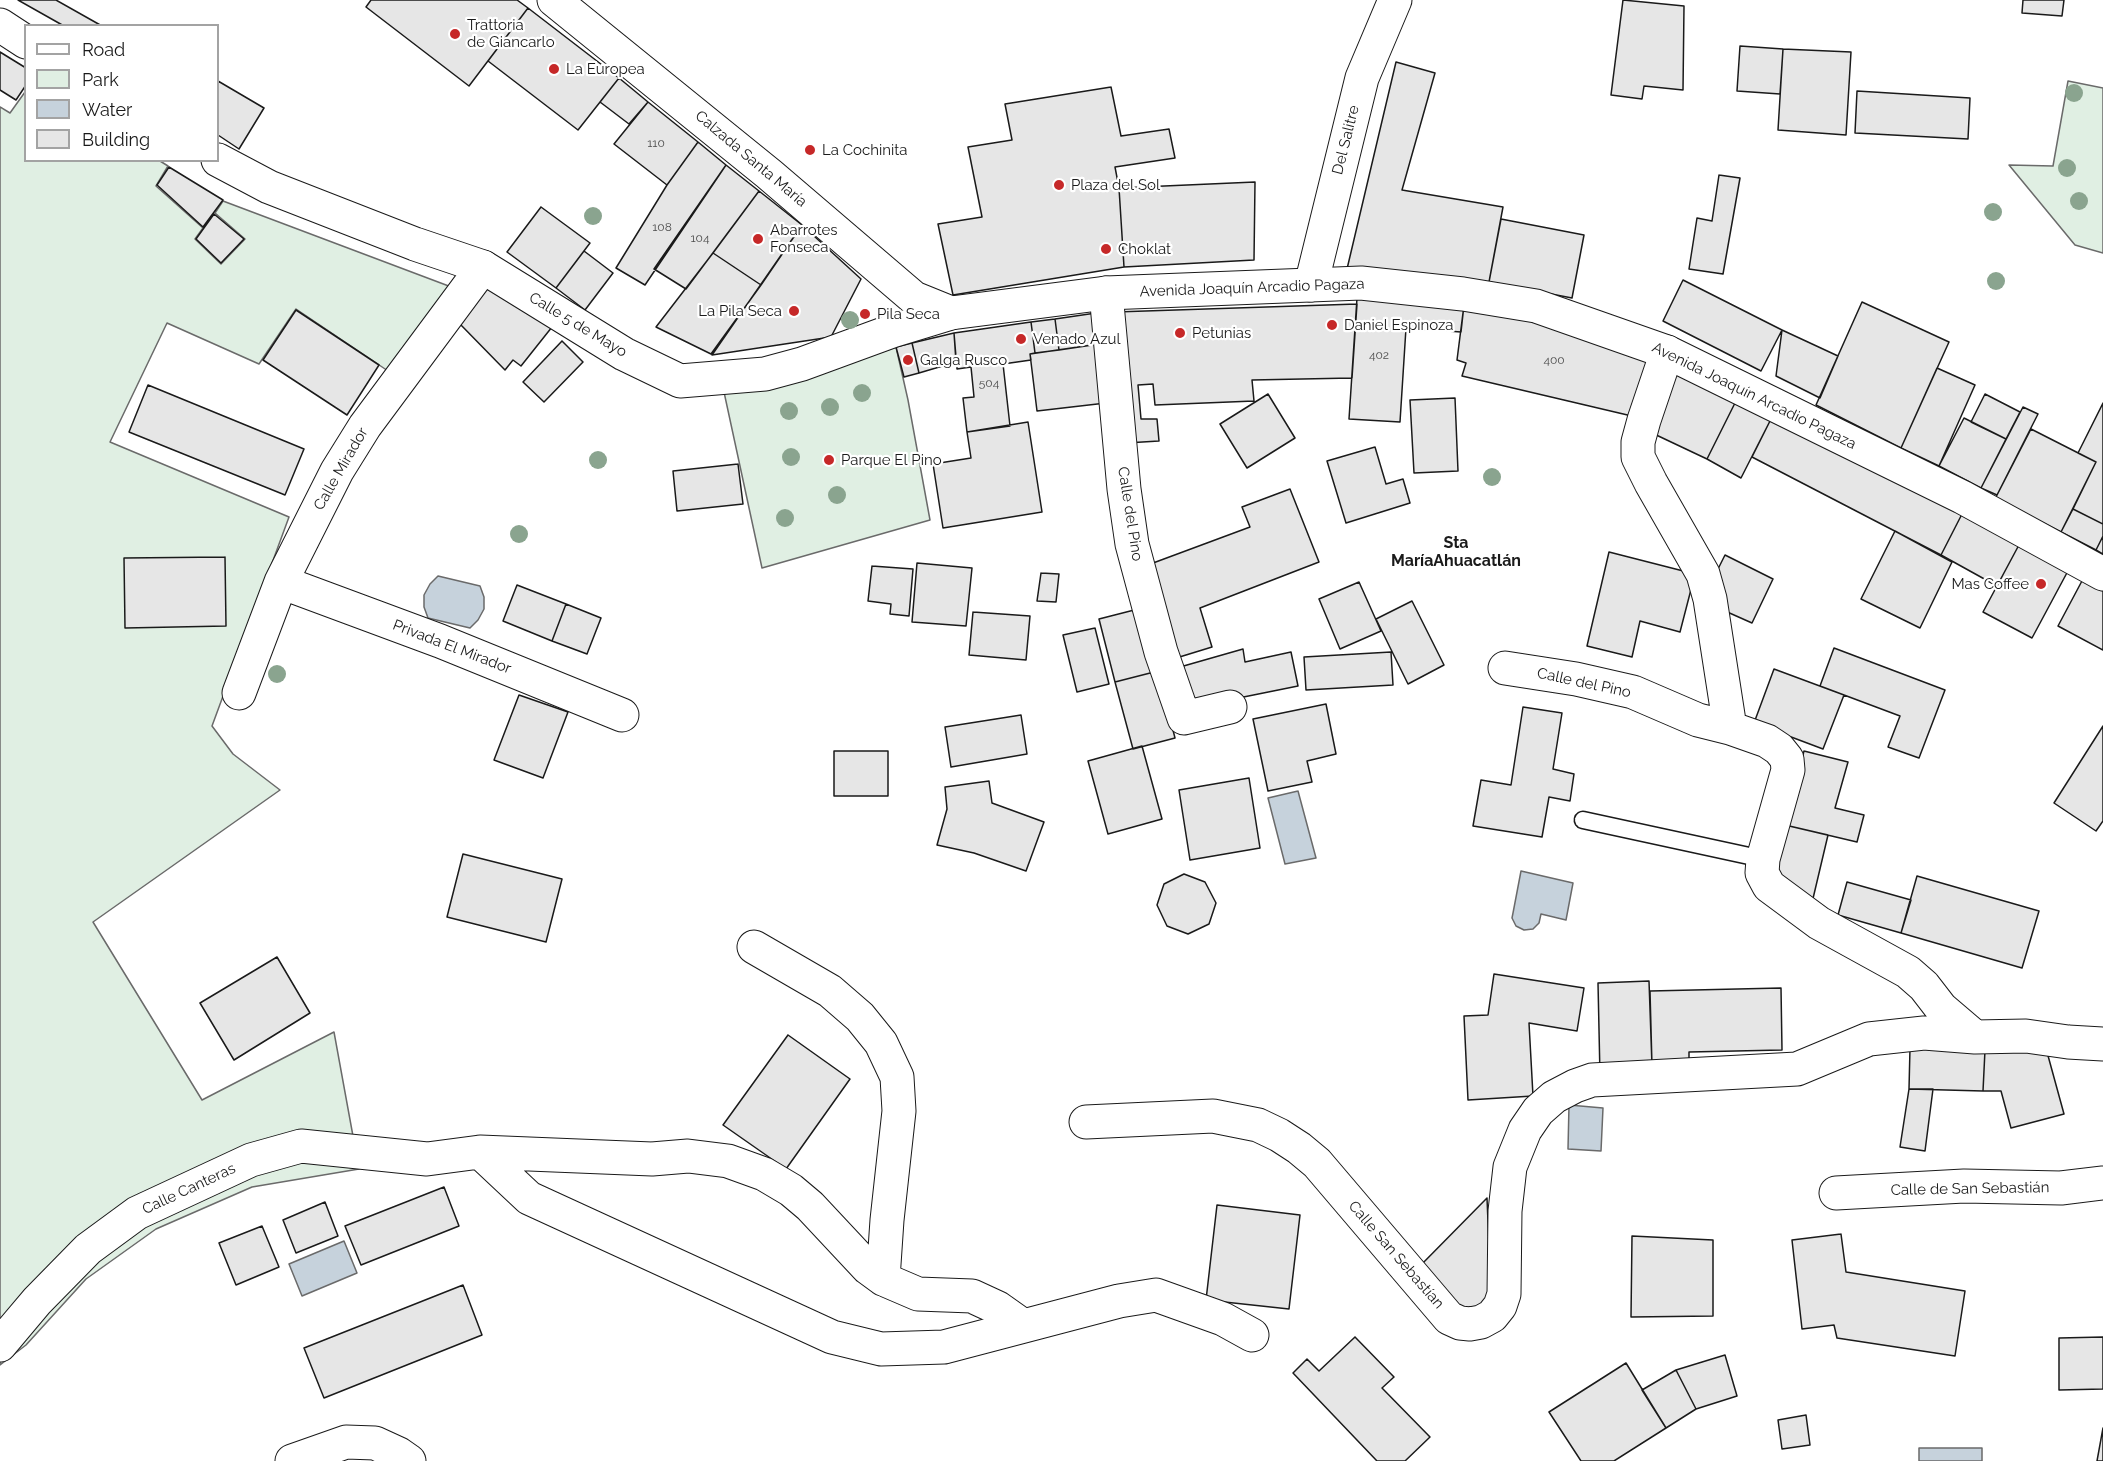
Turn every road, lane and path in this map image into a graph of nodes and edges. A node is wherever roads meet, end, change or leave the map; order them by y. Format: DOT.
graph roads {
  1 [pos="554,0"];
  2 [pos="1395,0"];
  3 [pos="0,25"];
  4 [pos="24,41"];
  5 [pos="219,161"];
  6 [pos="483,267"];
  7 [pos="1311,285"];
  8 [pos="1106,293"];
  9 [pos="951,313"];
  10 [pos="1667,352"];
  11 [pos="2103,574"];
  12 [pos="281,582"];
  13 [pos="1505,668"];
  14 [pos="239,693"];
  15 [pos="1230,707"];
  16 [pos="622,715"];
  17 [pos="1730,728"];
  18 [pos="1582,820"];
  19 [pos="1763,859"];
  20 [pos="754,947"];
  21 [pos="1975,1037"];
  22 [pos="2103,1044"];
  23 [pos="1086,1122"];
  24 [pos="480,1152"];
  25 [pos="2103,1183"];
  26 [pos="1836,1193"];
  27 [pos="883,1279"];
  28 [pos="1022,1325"];
  29 [pos="1252,1335"];
  30 [pos="0,1345"];
  31 [pos="292,1461"];
  32 [pos="409,1461"];
  1 -- 9 [label="street, Calzada Santa María"];
  2 -- 7 [label="street, Del Salitre"];
  3 -- 4 [label="street"];
  5 -- 6 [label="street, Calle 5 de Mayo"];
  6 -- 9 [label="street, Calle 5 de Mayo"];
  6 -- 12 [label="street, Calle Mirador"];
  7 -- 8 [label="street, Avenida Joaquín Arcadio Pagaza"];
  7 -- 10 [label="street, Avenida Joaquín Arcadio Pagaza"];
  8 -- 9 [label="street, Avenida Joaquín Arcadio Pagaza"];
  8 -- 15 [label="street, Calle del Pino"];
  10 -- 11 [label="street, Avenida Joaquín Arcadio Pagaza"];
  10 -- 17 [label="street"];
  12 -- 14 [label="street, Calle Mirador"];
  12 -- 16 [label="street, Privada El Mirador"];
  13 -- 17 [label="street, Calle del Pino"];
  17 -- 19 [label="street, Calle del Pino"];
  18 -- 19 [label="lane"];
  19 -- 21 [label="street"];
  20 -- 27 [label="street"];
  21 -- 22 [label="street"];
  21 -- 23 [label="street, Calle San Sebastían"];
  24 -- 27 [label="street, Calle Canteras"];
  24 -- 28 [label="street"];
  24 -- 30 [label="street, Calle Canteras"];
  25 -- 26 [label="street, Calle de San Sebastián"];
  27 -- 28 [label="street, Calle Canteras"];
  28 -- 29 [label="street"];
  31 -- 32 [label="street"];
}
